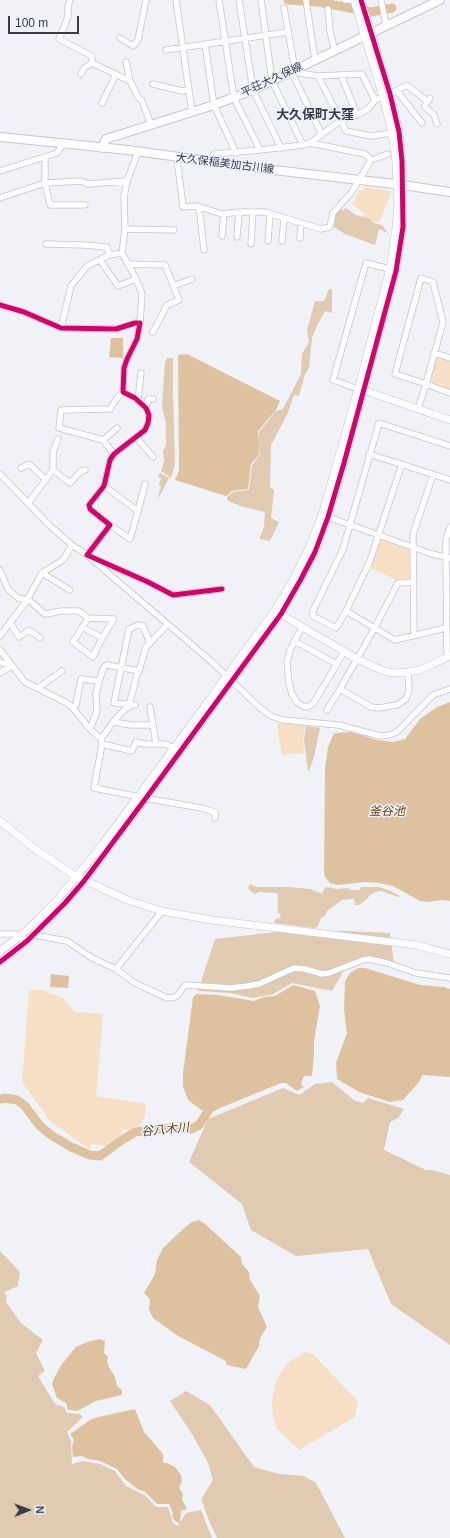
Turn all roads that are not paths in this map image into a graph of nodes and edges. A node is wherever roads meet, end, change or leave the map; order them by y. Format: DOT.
graph roads {
  1 [pos="70,0"];
  2 [pos="146,0"];
  3 [pos="176,0"];
  4 [pos="219,0"];
  5 [pos="239,0"];
  6 [pos="261,0"];
  7 [pos="345,0"];
  8 [pos="353,0"];
  9 [pos="361,0"];
  10 [pos="382,0"];
  11 [pos="440,0"];
  12 [pos="306,2"];
  13 [pos="284,8"];
  14 [pos="328,9"];
  15 [pos="386,25"];
  16 [pos="288,32"];
  17 [pos="368,34"];
  18 [pos="266,35"];
  19 [pos="120,38"];
  20 [pos="244,38"];
  21 [pos="225,41"];
  22 [pos="205,44"];
  23 [pos="183,47"];
  24 [pos="166,50"];
  25 [pos="335,51"];
  26 [pos="315,60"];
  27 [pos="126,62"];
  28 [pos="92,63"];
  29 [pos="293,71"];
  30 [pos="81,74"];
  31 [pos="116,74"];
  32 [pos="341,75"];
  33 [pos="318,76"];
  34 [pos="130,81"];
  35 [pos="272,81"];
  36 [pos="153,84"];
  37 [pos="189,90"];
  38 [pos="253,90"];
  39 [pos="398,91"];
  40 [pos="387,95"];
  41 [pos="234,98"];
  42 [pos="375,100"];
  43 [pos="102,103"];
  44 [pos="214,105"];
  45 [pos="192,112"];
  46 [pos="357,115"];
  47 [pos="340,121"];
  48 [pos="422,123"];
  49 [pos="437,124"];
  50 [pos="151,125"];
  51 [pos="392,133"];
  52 [pos="322,135"];
  53 [pos="0,137"];
  54 [pos="310,143"];
  55 [pos="63,144"];
  56 [pos="303,145"];
  57 [pos="102,148"];
  58 [pos="281,148"];
  59 [pos="260,150"];
  60 [pos="138,152"];
  61 [pos="236,153"];
  62 [pos="388,154"];
  63 [pos="45,157"];
  64 [pos="178,158"];
  65 [pos="371,160"];
  66 [pos="210,162"];
  67 [pos="0,172"];
  68 [pos="358,180"];
  69 [pos="126,181"];
  70 [pos="45,183"];
  71 [pos="400,185"];
  72 [pos="450,192"];
  73 [pos="0,198"];
  74 [pos="85,205"];
  75 [pos="197,206"];
  76 [pos="239,212"];
  77 [pos="253,212"];
  78 [pos="224,214"];
  79 [pos="270,214"];
  80 [pos="284,218"];
  81 [pos="301,223"];
  82 [pos="125,229"];
  83 [pos="174,230"];
  84 [pos="222,236"];
  85 [pos="237,238"];
  86 [pos="300,238"];
  87 [pos="268,240"];
  88 [pos="282,241"];
  89 [pos="46,244"];
  90 [pos="251,244"];
  91 [pos="204,250"];
  92 [pos="122,253"];
  93 [pos="109,255"];
  94 [pos="100,260"];
  95 [pos="128,264"];
  96 [pos="390,269"];
  97 [pos="136,279"];
  98 [pos="192,279"];
  99 [pos="173,286"];
  100 [pos="0,305"];
  101 [pos="444,322"];
  102 [pos="140,323"];
  103 [pos="450,323"];
  104 [pos="61,328"];
  105 [pos="154,332"];
  106 [pos="434,353"];
  107 [pos="450,358"];
  108 [pos="141,373"];
  109 [pos="426,384"];
  110 [pos="361,390"];
  111 [pos="123,392"];
  112 [pos="450,393"];
  113 [pos="153,399"];
  114 [pos="138,401"];
  115 [pos="146,408"];
  116 [pos="418,409"];
  117 [pos="450,420"];
  118 [pos="117,428"];
  119 [pos="136,437"];
  120 [pos="58,439"];
  121 [pos="103,440"];
  122 [pos="450,446"];
  123 [pos="114,454"];
  124 [pos="369,454"];
  125 [pos="153,457"];
  126 [pos="402,464"];
  127 [pos="21,468"];
  128 [pos="54,470"];
  129 [pos="85,470"];
  130 [pos="0,474"];
  131 [pos="433,475"];
  132 [pos="46,480"];
  133 [pos="450,480"];
  134 [pos="145,484"];
  135 [pos="104,486"];
  136 [pos="28,503"];
  137 [pos="138,511"];
  138 [pos="328,517"];
  139 [pos="350,524"];
  140 [pos="110,525"];
  141 [pos="450,528"];
  142 [pos="379,535"];
  143 [pos="72,545"];
  144 [pos="414,547"];
  145 [pos="87,555"];
  146 [pos="448,558"];
  147 [pos="0,570"];
  148 [pos="42,574"];
  149 [pos="414,582"];
  150 [pos="222,589"];
  151 [pos="70,590"];
  152 [pos="27,600"];
  153 [pos="346,611"];
  154 [pos="278,612"];
  155 [pos="88,618"];
  156 [pos="10,622"];
  157 [pos="167,625"];
  158 [pos="82,627"];
  159 [pos="302,627"];
  160 [pos="374,628"];
  161 [pos="446,628"];
  162 [pos="414,635"];
  163 [pos="0,636"];
  164 [pos="40,638"];
  165 [pos="102,638"];
  166 [pos="294,641"];
  167 [pos="150,643"];
  168 [pos="0,650"];
  169 [pos="344,652"];
  170 [pos="449,657"];
  171 [pos="357,659"];
  172 [pos="0,662"];
  173 [pos="337,664"];
  174 [pos="12,666"];
  175 [pos="120,667"];
  176 [pos="62,671"];
  177 [pos="139,671"];
  178 [pos="408,672"];
  179 [pos="0,673"];
  180 [pos="229,678"];
  181 [pos="99,681"];
  182 [pos="38,688"];
  183 [pos="340,689"];
  184 [pos="450,689"];
  185 [pos="76,705"];
  186 [pos="135,705"];
  187 [pos="150,707"];
  188 [pos="327,710"];
  189 [pos="113,722"];
  190 [pos="153,725"];
  191 [pos="90,729"];
  192 [pos="102,742"];
  193 [pos="156,744"];
  194 [pos="174,748"];
  195 [pos="138,796"];
  196 [pos="146,798"];
  197 [pos="215,818"];
  198 [pos="0,821"];
  199 [pos="77,877"];
  200 [pos="84,881"];
  201 [pos="162,911"];
  202 [pos="0,934"];
  203 [pos="34,935"];
  204 [pos="20,936"];
  205 [pos="27,941"];
  206 [pos="0,951"];
  207 [pos="450,954"];
  208 [pos="0,962"];
  209 [pos="116,969"];
  210 [pos="450,978"];
  1 -- 28 [label="street"];
  2 -- 19 [label="street"];
  3 -- 23 [label="street"];
  4 -- 21 [label="street"];
  5 -- 20 [label="street"];
  6 -- 18 [label="street"];
  7 -- 8 [label="street"];
  8 -- 17 [label="street"];
  9 -- 17 [label="street"];
  10 -- 15 [label="street"];
  11 -- 15 [label="main road, 平荘大久保線"];
  12 -- 26 [label="street"];
  13 -- 16 [label="street"];
  14 -- 25 [label="street"];
  15 -- 17 [label="main road, 平荘大久保線"];
  16 -- 18 [label="street"];
  16 -- 29 [label="street"];
  17 -- 25 [label="main road, 平荘大久保線"];
  17 -- 40 [label="street"];
  18 -- 20 [label="street"];
  18 -- 35 [label="street"];
  20 -- 21 [label="street"];
  20 -- 38 [label="street"];
  21 -- 22 [label="street"];
  21 -- 41 [label="street"];
  22 -- 23 [label="street"];
  22 -- 44 [label="street"];
  23 -- 24 [label="street"];
  23 -- 37 [label="street"];
  25 -- 26 [label="main road, 平荘大久保線"];
  26 -- 29 [label="main road, 平荘大久保線"];
  27 -- 34 [label="street"];
  28 -- 30 [label="street"];
  28 -- 31 [label="street"];
  29 -- 33 [label="street"];
  29 -- 35 [label="main road, 平荘大久保線"];
  29 -- 52 [label="street"];
  31 -- 34 [label="street"];
  31 -- 43 [label="street"];
  32 -- 33 [label="street"];
  32 -- 42 [label="street"];
  32 -- 46 [label="street"];
  33 -- 47 [label="street"];
  34 -- 50 [label="street"];
  35 -- 38 [label="main road, 平荘大久保線"];
  35 -- 56 [label="street"];
  36 -- 37 [label="street"];
  37 -- 45 [label="street"];
  38 -- 41 [label="main road, 平荘大久保線"];
  38 -- 58 [label="street"];
  39 -- 40 [label="street"];
  39 -- 48 [label="street"];
  39 -- 49 [label="street"];
  40 -- 42 [label="street"];
  40 -- 51 [label="street"];
  40 -- 71 [label="street"];
  41 -- 44 [label="main road, 平荘大久保線"];
  41 -- 59 [label="street"];
  42 -- 46 [label="street"];
  44 -- 45 [label="main road, 平荘大久保線"];
  44 -- 61 [label="street"];
  45 -- 50 [label="main road, 平荘大久保線"];
  46 -- 47 [label="street"];
  47 -- 51 [label="street"];
  47 -- 52 [label="street"];
  50 -- 57 [label="main road, 平荘大久保線"];
  51 -- 71 [label="street"];
  52 -- 54 [label="street"];
  53 -- 55 [label="main road, 大久保稲美加古川線"];
  54 -- 56 [label="street"];
  54 -- 65 [label="street"];
  55 -- 57 [label="main road, 大久保稲美加古川線"];
  55 -- 63 [label="street"];
  56 -- 58 [label="street"];
  57 -- 60 [label="main road, 大久保稲美加古川線"];
  58 -- 59 [label="street"];
  59 -- 61 [label="street"];
  60 -- 64 [label="main road, 大久保稲美加古川線"];
  60 -- 69 [label="street"];
  61 -- 66 [label="street"];
  62 -- 65 [label="street"];
  63 -- 67 [label="street"];
  63 -- 70 [label="street"];
  64 -- 66 [label="main road, 大久保稲美加古川線"];
  64 -- 75 [label="street"];
  65 -- 68 [label="street"];
  66 -- 68 [label="main road, 大久保稲美加古川線"];
  68 -- 71 [label="main road, 大久保稲美加古川線"];
  68 -- 81 [label="street"];
  69 -- 70 [label="street"];
  69 -- 82 [label="street"];
  70 -- 73 [label="street"];
  70 -- 74 [label="street"];
  71 -- 72 [label="main road, 大久保稲美加古川線"];
  71 -- 96 [label="street"];
  71 -- 110 [label="street"];
  75 -- 78 [label="street"];
  75 -- 91 [label="street"];
  76 -- 77 [label="street"];
  76 -- 78 [label="street"];
  76 -- 85 [label="street"];
  77 -- 79 [label="street"];
  77 -- 90 [label="street"];
  78 -- 84 [label="street"];
  79 -- 80 [label="street"];
  79 -- 87 [label="street"];
  80 -- 81 [label="street"];
  80 -- 88 [label="street"];
  81 -- 86 [label="street"];
  82 -- 83 [label="street"];
  82 -- 92 [label="street"];
  89 -- 93 [label="street"];
  92 -- 93 [label="street"];
  92 -- 95 [label="street"];
  93 -- 94 [label="street"];
  94 -- 97 [label="street"];
  94 -- 104 [label="street"];
  95 -- 97 [label="street"];
  95 -- 99 [label="street"];
  96 -- 110 [label="street"];
  96 -- 110 [label="street"];
  97 -- 102 [label="street"];
  98 -- 99 [label="street"];
  99 -- 105 [label="street"];
  100 -- 104 [label="street"];
  101 -- 103 [label="street"];
  101 -- 106 [label="street"];
  101 -- 109 [label="street"];
  102 -- 104 [label="street"];
  102 -- 111 [label="street"];
  106 -- 107 [label="street"];
  106 -- 109 [label="street"];
  108 -- 114 [label="street"];
  109 -- 112 [label="street"];
  109 -- 116 [label="street"];
  110 -- 116 [label="street"];
  110 -- 138 [label="street"];
  110 -- 154 [label="street"];
  111 -- 114 [label="street"];
  111 -- 121 [label="street"];
  113 -- 115 [label="street"];
  114 -- 115 [label="street"];
  115 -- 119 [label="street"];
  116 -- 117 [label="street"];
  118 -- 121 [label="street"];
  119 -- 123 [label="street"];
  119 -- 125 [label="street"];
  120 -- 128 [label="street"];
  121 -- 123 [label="street"];
  122 -- 124 [label="street"];
  123 -- 135 [label="street"];
  124 -- 126 [label="street"];
  124 -- 139 [label="street"];
  126 -- 131 [label="street"];
  126 -- 142 [label="street"];
  127 -- 132 [label="street"];
  128 -- 129 [label="street"];
  128 -- 132 [label="street"];
  130 -- 136 [label="street"];
  131 -- 133 [label="street"];
  131 -- 144 [label="street"];
  132 -- 136 [label="street"];
  134 -- 137 [label="street"];
  135 -- 137 [label="street"];
  135 -- 140 [label="street"];
  136 -- 143 [label="street"];
  137 -- 140 [label="street"];
  138 -- 139 [label="street"];
  138 -- 154 [label="street"];
  139 -- 142 [label="street"];
  139 -- 153 [label="street"];
  140 -- 145 [label="street"];
  141 -- 146 [label="street"];
  142 -- 144 [label="street"];
  142 -- 153 [label="street"];
  143 -- 145 [label="street"];
  143 -- 148 [label="street"];
  144 -- 146 [label="street"];
  144 -- 149 [label="street"];
  145 -- 150 [label="street"];
  145 -- 157 [label="street"];
  146 -- 161 [label="street"];
  147 -- 152 [label="street"];
  148 -- 151 [label="street"];
  148 -- 152 [label="street"];
  149 -- 160 [label="street"];
  149 -- 162 [label="street"];
  152 -- 155 [label="street"];
  152 -- 156 [label="street"];
  153 -- 160 [label="street"];
  154 -- 159 [label="street"];
  154 -- 180 [label="street"];
  155 -- 158 [label="street"];
  155 -- 165 [label="street"];
  156 -- 163 [label="street"];
  156 -- 164 [label="street"];
  157 -- 167 [label="street"];
  157 -- 180 [label="street"];
  158 -- 165 [label="street"];
  158 -- 165 [label="street"];
  159 -- 166 [label="street"];
  159 -- 169 [label="street"];
  160 -- 162 [label="street"];
  160 -- 171 [label="street"];
  161 -- 162 [label="street"];
  161 -- 170 [label="street"];
  166 -- 173 [label="street"];
  166 -- 173 [label="street"];
  167 -- 175 [label="street"];
  167 -- 177 [label="street"];
  168 -- 174 [label="street"];
  169 -- 171 [label="street"];
  169 -- 173 [label="street"];
  170 -- 178 [label="street"];
  171 -- 178 [label="street"];
  171 -- 183 [label="street"];
  172 -- 174 [label="street"];
  174 -- 179 [label="street"];
  174 -- 182 [label="street"];
  175 -- 177 [label="street"];
  175 -- 177 [label="street"];
  175 -- 181 [label="street"];
  176 -- 182 [label="street"];
  178 -- 183 [label="street"];
  180 -- 184 [label="street"];
  180 -- 194 [label="street"];
  180 -- 196 [label="street"];
  181 -- 185 [label="street"];
  181 -- 191 [label="street"];
  182 -- 191 [label="street"];
  183 -- 188 [label="street"];
  186 -- 189 [label="street"];
  187 -- 190 [label="street"];
  189 -- 190 [label="street"];
  189 -- 192 [label="street"];
  190 -- 193 [label="street"];
  191 -- 192 [label="street"];
  192 -- 193 [label="street"];
  192 -- 195 [label="street"];
  193 -- 194 [label="street"];
  194 -- 195 [label="street"];
  195 -- 196 [label="street"];
  195 -- 199 [label="street"];
  196 -- 197 [label="street"];
  196 -- 200 [label="street"];
  198 -- 199 [label="street"];
  199 -- 200 [label="street"];
  199 -- 204 [label="street"];
  200 -- 201 [label="street"];
  200 -- 203 [label="street"];
  201 -- 207 [label="street"];
  201 -- 209 [label="street"];
  202 -- 204 [label="street"];
  203 -- 205 [label="street"];
  203 -- 209 [label="street"];
  204 -- 205 [label="street"];
  204 -- 206 [label="street"];
  205 -- 208 [label="street"];
  209 -- 210 [label="street"];
}
